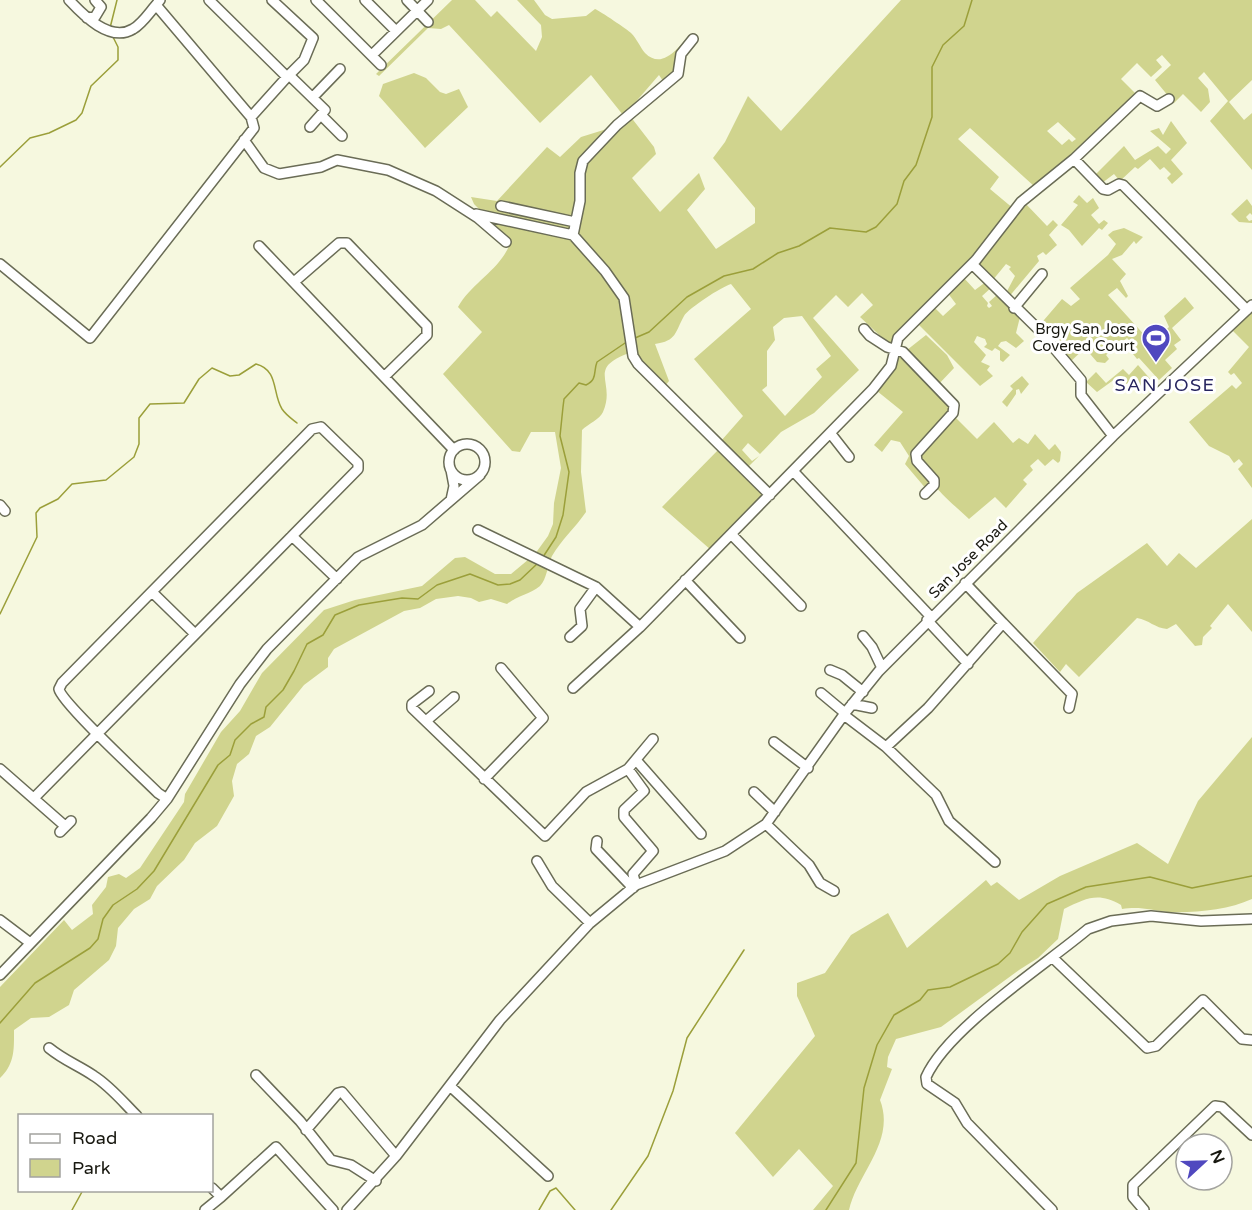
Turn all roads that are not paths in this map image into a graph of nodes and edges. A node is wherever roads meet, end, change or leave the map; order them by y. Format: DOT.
graph roads {
  1 [pos="69,0"];
  2 [pos="95,0"];
  3 [pos="209,0"];
  4 [pos="272,0"];
  5 [pos="316,0"];
  6 [pos="365,0"];
  7 [pos="407,0"];
  8 [pos="428,0"];
  9 [pos="158,3"];
  10 [pos="417,11"];
  11 [pos="87,18"];
  12 [pos="428,22"];
  13 [pos="396,31"];
  14 [pos="693,39"];
  15 [pos="372,55"];
  16 [pos="381,65"];
  17 [pos="340,69"];
  18 [pos="288,76"];
  19 [pos="314,97"];
  20 [pos="1169,99"];
  21 [pos="322,116"];
  22 [pos="251,117"];
  23 [pos="310,127"];
  24 [pos="342,136"];
  25 [pos="244,140"];
  26 [pos="1074,159"];
  27 [pos="501,206"];
  28 [pos="470,213"];
  29 [pos="575,222"];
  30 [pos="573,235"];
  31 [pos="506,242"];
  32 [pos="259,246"];
  33 [pos="0,264"];
  34 [pos="972,264"];
  35 [pos="1042,274"];
  36 [pos="294,282"];
  37 [pos="1014,308"];
  38 [pos="1250,308"];
  39 [pos="864,329"];
  40 [pos="893,350"];
  41 [pos="386,375"];
  42 [pos="831,434"];
  43 [pos="1113,436"];
  44 [pos="454,450"];
  45 [pos="849,457"];
  46 [pos="370,464"];
  47 [pos="360,466"];
  48 [pos="450,468"];
  49 [pos="794,472"];
  50 [pos="480,475"];
  51 [pos="925,494"];
  52 [pos="770,495"];
  53 [pos="450,502"];
  54 [pos="478,530"];
  55 [pos="732,535"];
  56 [pos="292,536"];
  57 [pos="337,579"];
  58 [pos="685,580"];
  59 [pos="965,583"];
  60 [pos="596,587"];
  61 [pos="152,592"];
  62 [pos="801,606"];
  63 [pos="929,618"];
  64 [pos="1003,623"];
  65 [pos="640,627"];
  66 [pos="194,633"];
  67 [pos="863,636"];
  68 [pos="570,637"];
  69 [pos="740,638"];
  70 [pos="968,664"];
  71 [pos="501,668"];
  72 [pos="882,668"];
  73 [pos="830,670"];
  74 [pos="573,688"];
  75 [pos="429,691"];
  76 [pos="863,692"];
  77 [pos="821,693"];
  78 [pos="454,697"];
  79 [pos="852,704"];
  80 [pos="872,708"];
  81 [pos="1069,708"];
  82 [pos="844,714"];
  83 [pos="426,721"];
  84 [pos="99,733"];
  85 [pos="653,739"];
  86 [pos="774,741"];
  87 [pos="885,747"];
  88 [pos="636,760"];
  89 [pos="1,767"];
  90 [pos="808,768"];
  91 [pos="628,769"];
  92 [pos="484,779"];
  93 [pos="754,792"];
  94 [pos="34,798"];
  95 [pos="167,799"];
  96 [pos="776,812"];
  97 [pos="766,824"];
  98 [pos="66,826"];
  99 [pos="701,834"];
  100 [pos="597,841"];
  101 [pos="537,861"];
  102 [pos="995,862"];
  103 [pos="634,886"];
  104 [pos="834,891"];
  105 [pos="1252,919"];
  106 [pos="0,920"];
  107 [pos="590,923"];
  108 [pos="29,942"];
  109 [pos="1053,958"];
  110 [pos="0,975"];
  111 [pos="1252,1040"];
  112 [pos="49,1048"];
  113 [pos="256,1075"];
  114 [pos="451,1087"];
  115 [pos="135,1114"];
  116 [pos="306,1130"];
  117 [pos="1252,1135"];
  118 [pos="396,1156"];
  119 [pos="548,1176"];
  120 [pos="376,1181"];
  121 [pos="213,1189"];
  122 [pos="221,1197"];
  123 [pos="205,1210"];
  124 [pos="333,1210"];
  125 [pos="347,1210"];
  126 [pos="1052,1210"];
  127 [pos="1144,1210"];
  1 -- 11 [label="street"];
  2 -- 11 [label="street"];
  3 -- 18 [label="street"];
  4 -- 18 [label="street"];
  5 -- 15 [label="street"];
  6 -- 13 [label="street"];
  7 -- 10 [label="street"];
  8 -- 10 [label="street"];
  9 -- 11 [label="street"];
  9 -- 22 [label="street"];
  10 -- 12 [label="street"];
  10 -- 13 [label="street"];
  13 -- 15 [label="street"];
  14 -- 29 [label="street"];
  15 -- 16 [label="street"];
  17 -- 19 [label="street"];
  18 -- 19 [label="street"];
  18 -- 22 [label="street"];
  19 -- 21 [label="street"];
  20 -- 26 [label="street"];
  21 -- 23 [label="street"];
  21 -- 24 [label="street"];
  22 -- 25 [label="street"];
  25 -- 28 [label="street"];
  25 -- 33 [label="street"];
  26 -- 34 [label="street"];
  26 -- 38 [label="street"];
  27 -- 29 [label="street"];
  28 -- 30 [label="street"];
  28 -- 31 [label="street"];
  29 -- 30 [label="street"];
  30 -- 52 [label="street"];
  32 -- 36 [label="street"];
  34 -- 37 [label="street"];
  34 -- 40 [label="street"];
  35 -- 37 [label="street"];
  36 -- 41 [label="street"];
  36 -- 41 [label="street"];
  37 -- 43 [label="street"];
  38 -- 43 [label="street, San Jose Road"];
  39 -- 40 [label="street"];
  40 -- 42 [label="street"];
  40 -- 51 [label="street"];
  41 -- 44 [label="street"];
  42 -- 45 [label="street"];
  42 -- 49 [label="street"];
  43 -- 59 [label="street, San Jose Road"];
  44 -- 48 [label="street"];
  44 -- 50 [label="street"];
  46 -- 47 [label="street"];
  47 -- 56 [label="street"];
  47 -- 61 [label="street"];
  48 -- 50 [label="street"];
  48 -- 53 [label="street"];
  49 -- 52 [label="street"];
  49 -- 63 [label="street"];
  50 -- 53 [label="street"];
  52 -- 55 [label="street"];
  53 -- 57 [label="street"];
  54 -- 60 [label="street"];
  55 -- 58 [label="street"];
  55 -- 62 [label="street"];
  56 -- 57 [label="street"];
  56 -- 66 [label="street"];
  57 -- 95 [label="street"];
  58 -- 65 [label="street"];
  58 -- 69 [label="street"];
  59 -- 63 [label="street, San Jose Road"];
  59 -- 64 [label="street"];
  60 -- 65 [label="street"];
  60 -- 68 [label="street"];
  61 -- 66 [label="street"];
  61 -- 84 [label="street"];
  63 -- 70 [label="street"];
  63 -- 72 [label="street, San Jose Road"];
  64 -- 70 [label="street"];
  64 -- 81 [label="street"];
  65 -- 74 [label="street"];
  66 -- 84 [label="street"];
  67 -- 72 [label="street"];
  70 -- 87 [label="street"];
  71 -- 92 [label="street"];
  72 -- 76 [label="street, San Jose Road"];
  73 -- 76 [label="street"];
  75 -- 83 [label="street"];
  76 -- 79 [label="street, San Jose Road"];
  77 -- 82 [label="street"];
  78 -- 83 [label="street"];
  79 -- 80 [label="street"];
  79 -- 82 [label="street, San Jose Road"];
  82 -- 87 [label="street"];
  82 -- 90 [label="street, San Jose Road"];
  83 -- 92 [label="street"];
  84 -- 94 [label="street"];
  84 -- 95 [label="street"];
  85 -- 88 [label="street"];
  86 -- 90 [label="street"];
  87 -- 102 [label="street"];
  88 -- 91 [label="street"];
  88 -- 99 [label="street"];
  89 -- 94 [label="street"];
  90 -- 96 [label="street, San Jose Road"];
  91 -- 92 [label="street"];
  91 -- 103 [label="street"];
  93 -- 96 [label="street"];
  94 -- 98 [label="street"];
  95 -- 108 [label="street"];
  96 -- 97 [label="street, San Jose Road"];
  97 -- 103 [label="street, San Jose Road"];
  97 -- 104 [label="street"];
  100 -- 103 [label="street"];
  101 -- 107 [label="street"];
  103 -- 107 [label="street"];
  105 -- 109 [label="street"];
  106 -- 108 [label="street"];
  107 -- 114 [label="street"];
  108 -- 110 [label="street"];
  109 -- 111 [label="street"];
  109 -- 126 [label="street"];
  112 -- 115 [label="street"];
  113 -- 116 [label="street"];
  114 -- 118 [label="street"];
  114 -- 119 [label="street"];
  116 -- 118 [label="street"];
  116 -- 120 [label="street"];
  117 -- 127 [label="street"];
  118 -- 120 [label="street"];
  120 -- 125 [label="street"];
  121 -- 122 [label="street"];
  122 -- 123 [label="street"];
  122 -- 124 [label="street"];
}
